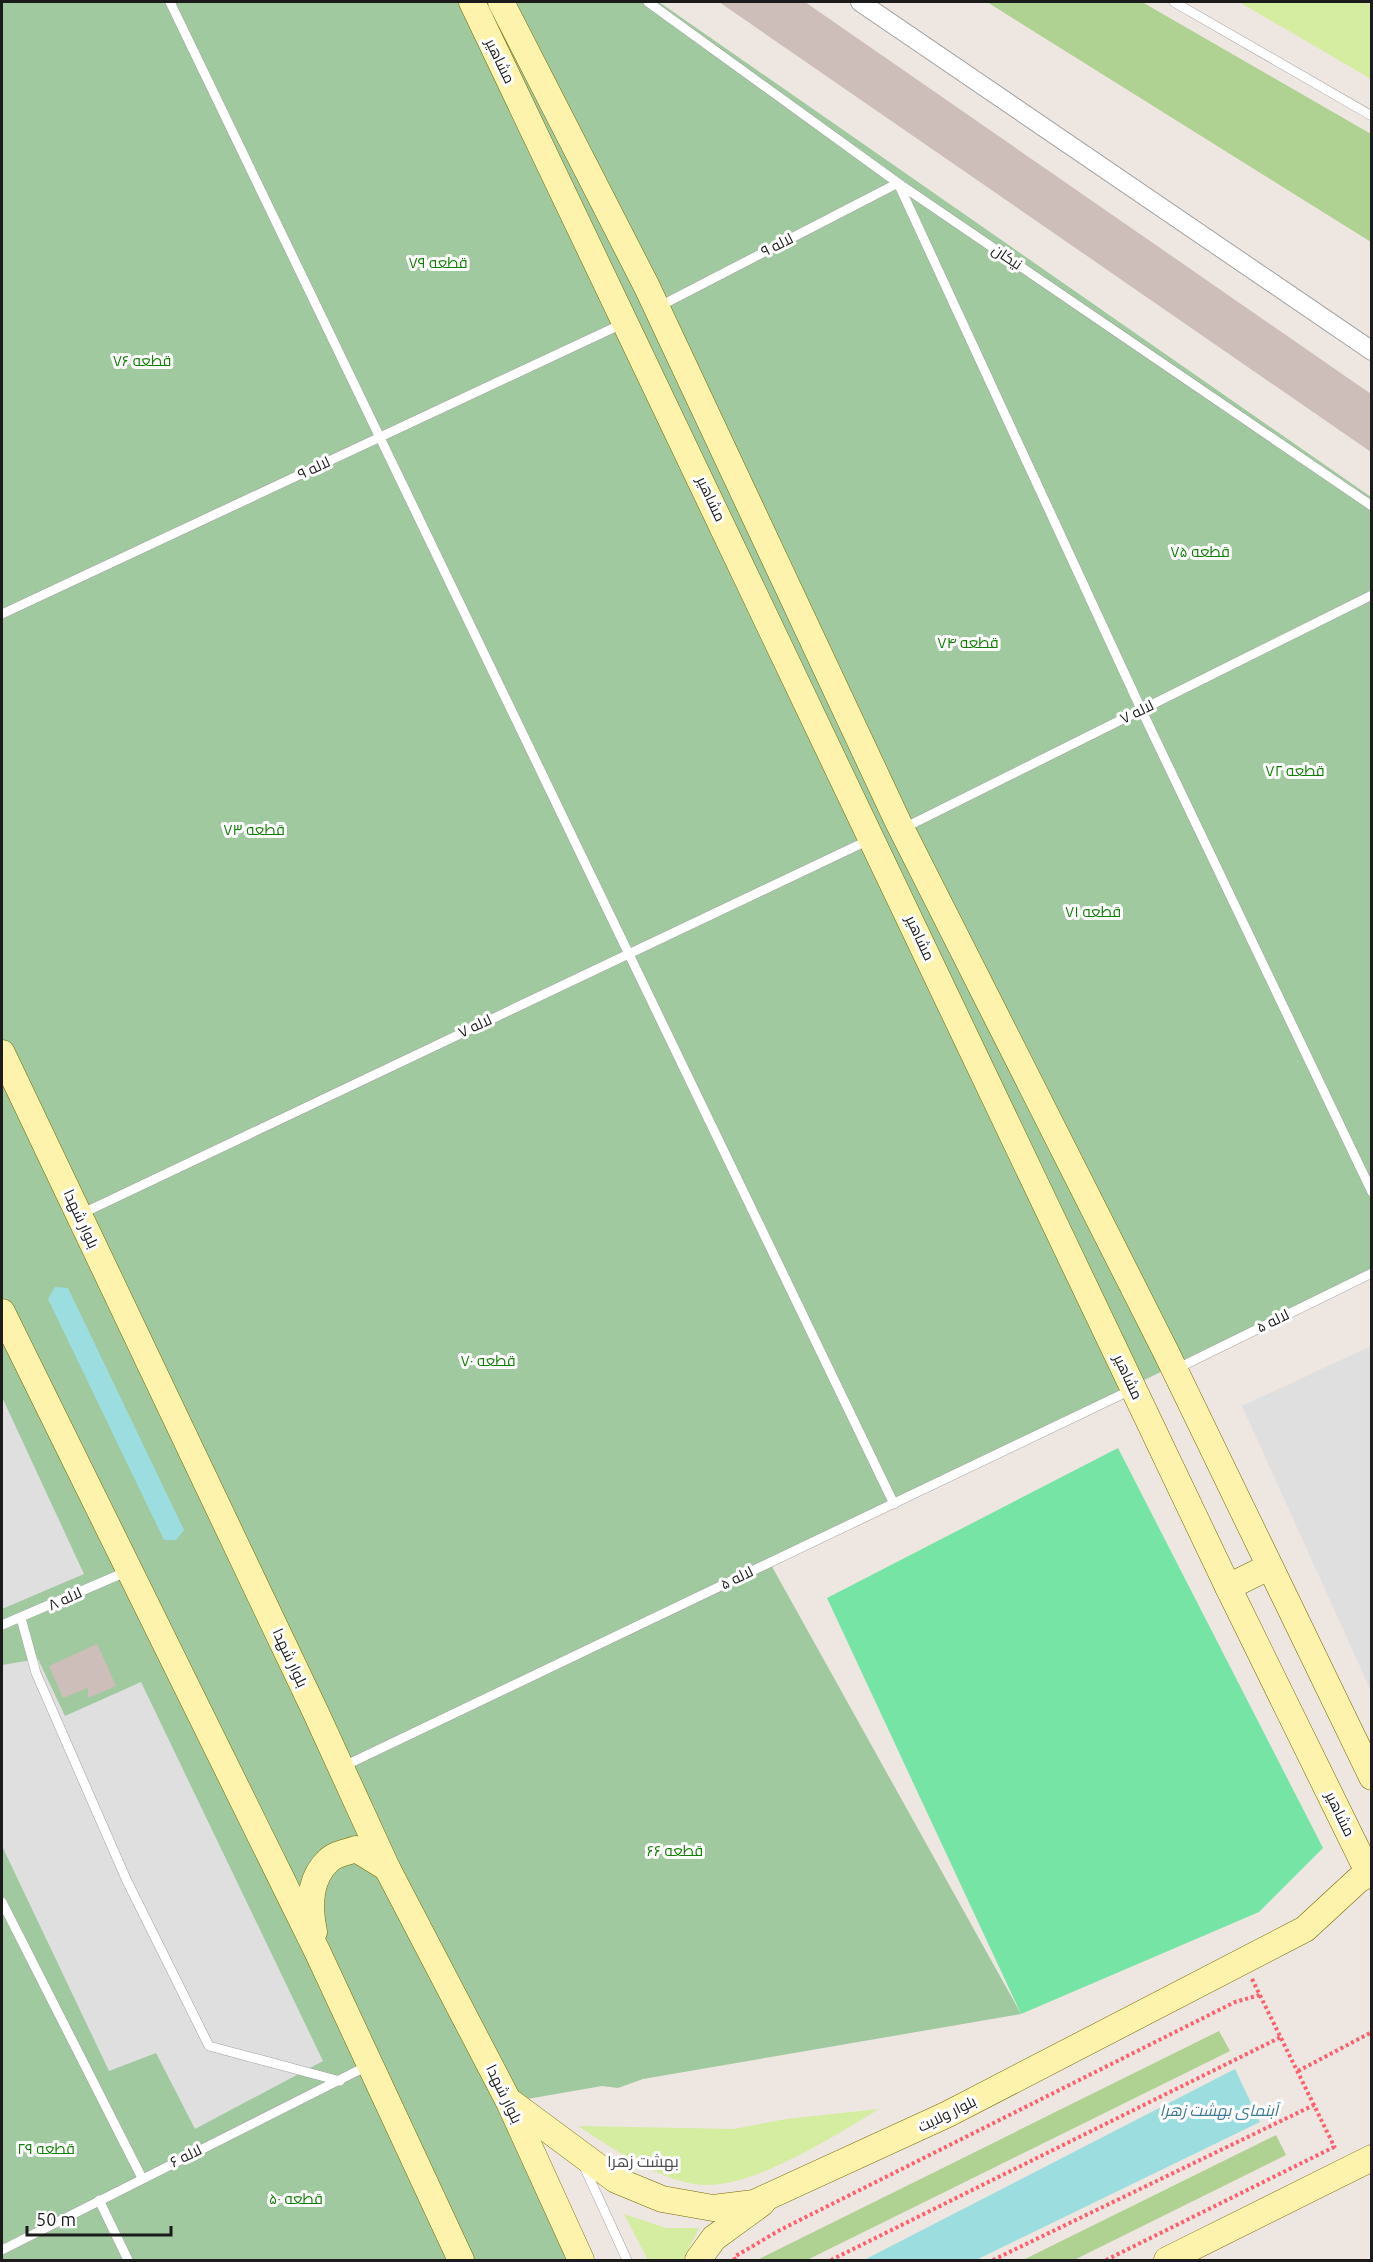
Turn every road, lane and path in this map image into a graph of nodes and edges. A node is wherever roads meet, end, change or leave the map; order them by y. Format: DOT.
graph roads {
  1 [pos="170,2"];
  2 [pos="472,2"];
  3 [pos="501,2"];
  4 [pos="648,2"];
  5 [pos="860,2"];
  6 [pos="1174,2"];
  7 [pos="1371,116"];
  8 [pos="898,183"];
  9 [pos="657,308"];
  10 [pos="626,322"];
  11 [pos="1371,351"];
  12 [pos="380,437"];
  13 [pos="1371,506"];
  14 [pos="1371,595"];
  15 [pos="2,614"];
  16 [pos="1141,709"];
  17 [pos="902,829"];
  18 [pos="872,838"];
  19 [pos="629,953"];
  20 [pos="2,1053"];
  21 [pos="2,1095"];
  22 [pos="27,1106"];
  23 [pos="1371,1192"];
  24 [pos="79,1215"];
  25 [pos="1371,1273"];
  26 [pos="2,1312"];
  27 [pos="1174,1370"];
  28 [pos="1134,1389"];
  29 [pos="894,1504"];
  30 [pos="1269,1566"];
  31 [pos="128,1571"];
  32 [pos="1228,1587"];
  33 [pos="21,1618"];
  34 [pos="2,1625"];
  35 [pos="340,1768"];
  36 [pos="1371,1777"];
  37 [pos="387,1868"];
  38 [pos="1370,1873"];
  39 [pos="2,1902"];
  40 [pos="318,1953"];
  41 [pos="1243,1960"];
  42 [pos="1260,1995"];
  43 [pos="1371,2032"];
  44 [pos="1281,2037"];
  45 [pos="372,2064"];
  46 [pos="1298,2071"];
  47 [pos="340,2081"];
  48 [pos="509,2102"];
  49 [pos="1314,2104"];
  50 [pos="1334,2147"];
  51 [pos="577,2151"];
  52 [pos="1371,2158"];
  53 [pos="1345,2170"];
  54 [pos="142,2178"];
  55 [pos="777,2193"];
  56 [pos="99,2200"];
  57 [pos="2,2250"];
  58 [pos="128,2260"];
  59 [pos="462,2260"];
  60 [pos="581,2260"];
  61 [pos="627,2260"];
  62 [pos="698,2260"];
  63 [pos="735,2260"];
  64 [pos="831,2260"];
  65 [pos="993,2260"];
  66 [pos="1106,2260"];
  67 [pos="1167,2260"];
  1 -- 12 [label="lane"];
  2 -- 10 [label="street, مشاهیر"];
  3 -- 9 [label="street, مشاهیر"];
  4 -- 8 [label="lane, نیکان"];
  5 -- 11 [label="street"];
  6 -- 7 [label="lane"];
  8 -- 9 [label="lane, لاله ۹"];
  8 -- 13 [label="lane, نیکان"];
  8 -- 16 [label="lane"];
  9 -- 17 [label="street, مشاهیر"];
  10 -- 12 [label="lane, لاله ۹"];
  10 -- 18 [label="street, مشاهیر"];
  12 -- 15 [label="lane, لاله ۹"];
  12 -- 19 [label="lane"];
  14 -- 16 [label="lane, لاله ۷"];
  16 -- 17 [label="lane, لاله ۷"];
  16 -- 23 [label="lane"];
  17 -- 27 [label="street, مشاهیر"];
  18 -- 19 [label="lane, لاله ۷"];
  18 -- 28 [label="street, مشاهیر"];
  19 -- 24 [label="lane, لاله ۷"];
  19 -- 29 [label="lane"];
  20 -- 22 [label="street, بلوار شهدا"];
  21 -- 22 [label="street"];
  22 -- 24 [label="street, بلوار شهدا"];
  24 -- 35 [label="street, بلوار شهدا"];
  25 -- 27 [label="lane, لاله ۵"];
  26 -- 31 [label="street"];
  27 -- 30 [label="street, مشاهیر"];
  28 -- 29 [label="lane, لاله ۵"];
  28 -- 32 [label="street, مشاهیر"];
  29 -- 35 [label="lane, لاله ۵"];
  30 -- 32 [label="street"];
  30 -- 36 [label="street, مشاهیر"];
  31 -- 33 [label="lane, لاله ۸"];
  31 -- 40 [label="street"];
  32 -- 38 [label="street, مشاهیر"];
  33 -- 34 [label="lane, لاله ۸"];
  33 -- 47 [label="lane"];
  35 -- 37 [label="street, بلوار شهدا"];
  37 -- 40 [label="street"];
  37 -- 48 [label="street, بلوار شهدا"];
  38 -- 41 [label="street, بلوار ولایت"];
  39 -- 54 [label="lane"];
  40 -- 45 [label="street"];
  41 -- 42 [label="path"];
  41 -- 55 [label="street, بلوار ولایت"];
  42 -- 44 [label="path"];
  42 -- 63 [label="path"];
  43 -- 46 [label="path"];
  44 -- 46 [label="path"];
  44 -- 64 [label="path"];
  45 -- 47 [label="lane, لاله ۶"];
  45 -- 59 [label="street"];
  46 -- 49 [label="path"];
  47 -- 54 [label="lane, لاله ۶"];
  48 -- 51 [label="street, بلوار ولایت"];
  48 -- 60 [label="street, بلوار شهدا"];
  49 -- 50 [label="path"];
  49 -- 65 [label="path"];
  50 -- 53 [label="path"];
  50 -- 66 [label="path"];
  51 -- 55 [label="street, بلوار ولایت"];
  51 -- 61 [label="lane"];
  52 -- 53 [label="street"];
  53 -- 67 [label="street"];
  54 -- 56 [label="lane, لاله ۶"];
  55 -- 62 [label="street"];
  56 -- 57 [label="lane, لاله ۶"];
  56 -- 58 [label="lane"];
}
